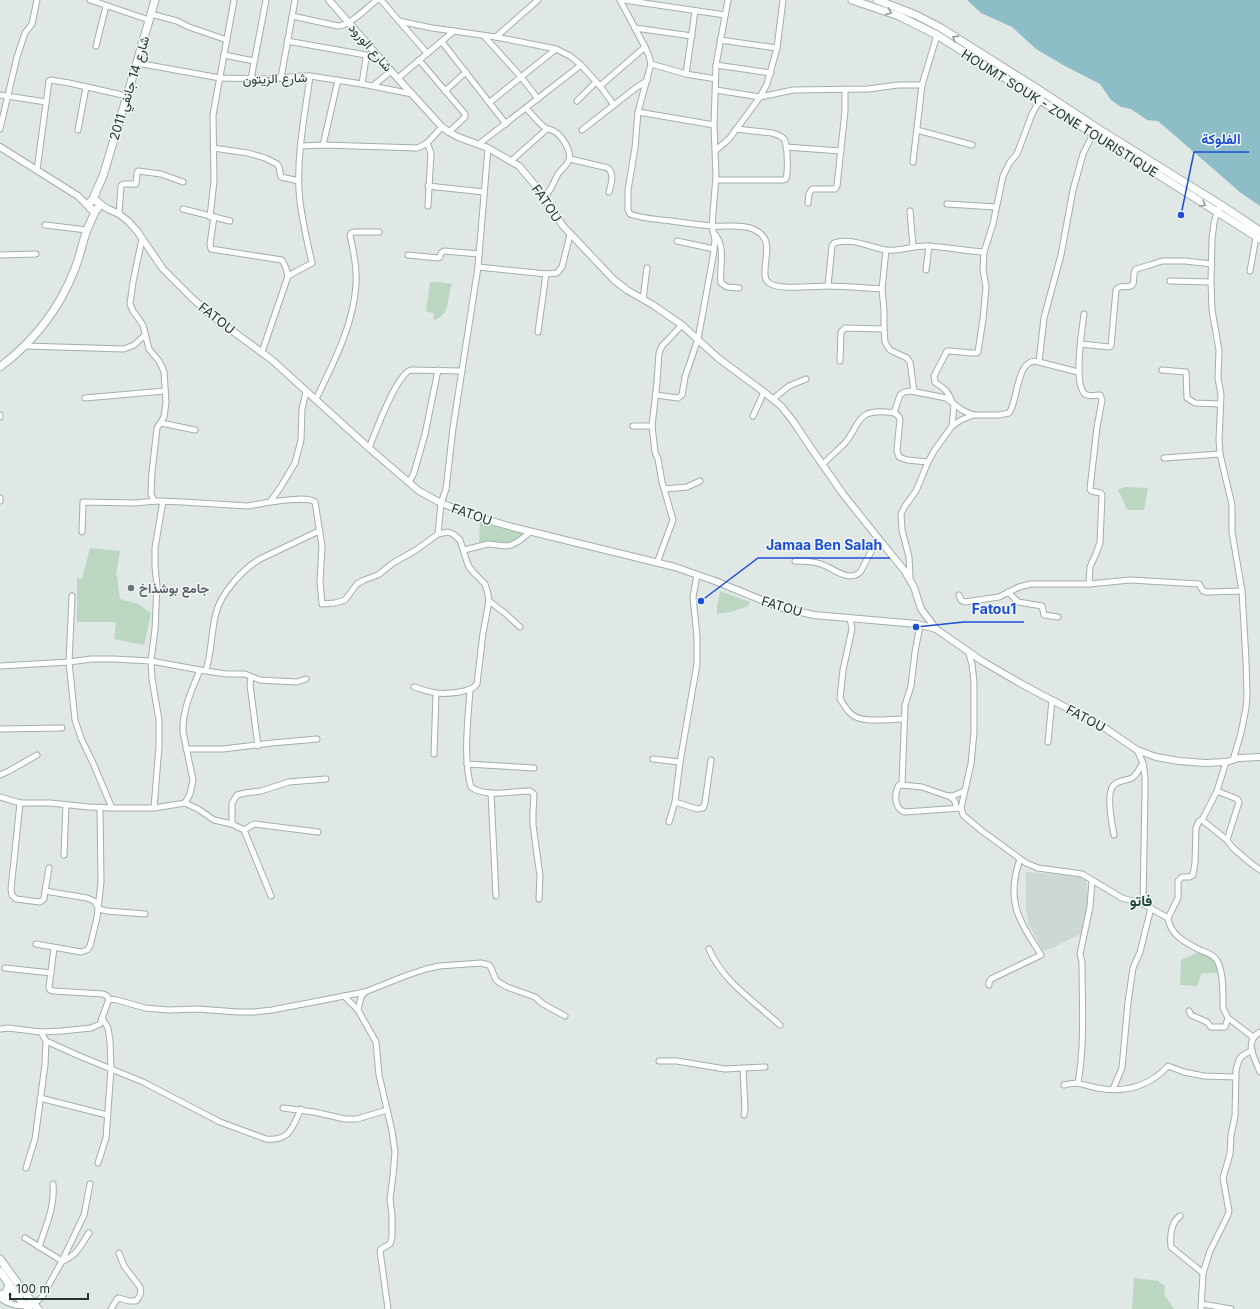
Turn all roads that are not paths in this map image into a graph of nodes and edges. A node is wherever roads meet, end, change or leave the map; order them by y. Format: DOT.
graph roads {
  1 [pos="37,0"];
  2 [pos="90,0"];
  3 [pos="154,0"];
  4 [pos="234,0"];
  5 [pos="266,0"];
  6 [pos="295,0"];
  7 [pos="329,0"];
  8 [pos="376,0"];
  9 [pos="381,0"];
  10 [pos="538,0"];
  11 [pos="620,0"];
  12 [pos="624,0"];
  13 [pos="728,0"];
  14 [pos="783,0"];
  15 [pos="852,0"];
  16 [pos="877,0"];
  17 [pos="106,6"];
  18 [pos="695,11"];
  19 [pos="725,15"];
  20 [pos="292,16"];
  21 [pos="150,17"];
  22 [pos="399,20"];
  23 [pos="349,22"];
  24 [pos="635,28"];
  25 [pos="454,31"];
  26 [pos="937,35"];
  27 [pos="484,36"];
  28 [pos="692,36"];
  29 [pos="496,37"];
  30 [pos="227,40"];
  31 [pos="720,40"];
  32 [pos="287,41"];
  33 [pos="442,42"];
  34 [pos="96,46"];
  35 [pos="645,47"];
  36 [pos="777,48"];
  37 [pos="556,49"];
  38 [pos="427,53"];
  39 [pos="224,55"];
  40 [pos="419,60"];
  41 [pos="254,61"];
  42 [pos="137,63"];
  43 [pos="651,64"];
  44 [pos="581,65"];
  45 [pos="716,65"];
  46 [pos="391,71"];
  47 [pos="466,72"];
  48 [pos="771,73"];
  49 [pos="686,74"];
  50 [pos="310,76"];
  51 [pos="220,78"];
  52 [pos="281,78"];
  53 [pos="398,78"];
  54 [pos="522,78"];
  55 [pos="251,79"];
  56 [pos="716,79"];
  57 [pos="338,80"];
  58 [pos="647,81"];
  59 [pos="362,84"];
  60 [pos="598,84"];
  61 [pos="922,85"];
  62 [pos="373,86"];
  63 [pos="86,87"];
  64 [pos="845,89"];
  65 [pos="716,90"];
  66 [pos="445,91"];
  67 [pos="1044,93"];
  68 [pos="413,94"];
  69 [pos="0,95"];
  70 [pos="8,96"];
  71 [pos="127,96"];
  72 [pos="760,97"];
  73 [pos="538,99"];
  74 [pos="577,101"];
  75 [pos="1040,101"];
  76 [pos="46,102"];
  77 [pos="490,102"];
  78 [pos="614,105"];
  79 [pos="526,108"];
  80 [pos="638,112"];
  81 [pos="506,124"];
  82 [pos="714,125"];
  83 [pos="442,127"];
  84 [pos="0,129"];
  85 [pos="547,129"];
  86 [pos="78,130"];
  87 [pos="582,130"];
  88 [pos="736,130"];
  89 [pos="917,130"];
  90 [pos="449,132"];
  91 [pos="1093,134"];
  92 [pos="426,143"];
  93 [pos="479,144"];
  94 [pos="323,145"];
  95 [pos="972,145"];
  96 [pos="300,146"];
  97 [pos="0,147"];
  98 [pos="786,147"];
  99 [pos="213,148"];
  100 [pos="488,148"];
  101 [pos="716,150"];
  102 [pos="841,151"];
  103 [pos="570,159"];
  104 [pos="511,161"];
  105 [pos="913,162"];
  106 [pos="37,170"];
  107 [pos="716,180"];
  108 [pos="299,181"];
  109 [pos="183,182"];
  110 [pos="428,186"];
  111 [pos="484,192"];
  112 [pos="609,192"];
  113 [pos="544,198"];
  114 [pos="808,203"];
  115 [pos="948,204"];
  116 [pos="94,205"];
  117 [pos="1221,205"];
  118 [pos="428,206"];
  119 [pos="996,207"];
  120 [pos="183,209"];
  121 [pos="910,211"];
  122 [pos="1217,212"];
  123 [pos="119,214"];
  124 [pos="212,217"];
  125 [pos="230,221"];
  126 [pos="45,225"];
  127 [pos="712,226"];
  128 [pos="87,230"];
  129 [pos="379,232"];
  130 [pos="713,232"];
  131 [pos="570,235"];
  132 [pos="1259,236"];
  133 [pos="142,239"];
  134 [pos="677,241"];
  135 [pos="913,246"];
  136 [pos="929,246"];
  137 [pos="714,249"];
  138 [pos="886,250"];
  139 [pos="984,252"];
  140 [pos="36,254"];
  141 [pos="479,254"];
  142 [pos="0,255"];
  143 [pos="408,255"];
  144 [pos="1212,264"];
  145 [pos="478,267"];
  146 [pos="647,268"];
  147 [pos="926,270"];
  148 [pos="1250,271"];
  149 [pos="546,274"];
  150 [pos="288,276"];
  151 [pos="1170,281"];
  152 [pos="1211,282"];
  153 [pos="828,286"];
  154 [pos="739,288"];
  155 [pos="882,289"];
  156 [pos="643,299"];
  157 [pos="1084,314"];
  158 [pos="682,325"];
  159 [pos="884,329"];
  160 [pos="538,332"];
  161 [pos="145,335"];
  162 [pos="698,339"];
  163 [pos="1081,344"];
  164 [pos="24,346"];
  165 [pos="262,352"];
  166 [pos="840,361"];
  167 [pos="1039,362"];
  168 [pos="0,367"];
  169 [pos="438,370"];
  170 [pos="1162,370"];
  171 [pos="462,372"];
  172 [pos="1078,372"];
  173 [pos="806,379"];
  174 [pos="165,391"];
  175 [pos="914,391"];
  176 [pos="306,392"];
  177 [pos="764,392"];
  178 [pos="656,395"];
  179 [pos="85,398"];
  180 [pos="316,399"];
  181 [pos="773,399"];
  182 [pos="953,404"];
  183 [pos="1220,404"];
  184 [pos="894,412"];
  185 [pos="973,414"];
  186 [pos="753,416"];
  187 [pos="161,423"];
  188 [pos="633,426"];
  189 [pos="652,426"];
  190 [pos="952,426"];
  191 [pos="194,430"];
  192 [pos="369,448"];
  193 [pos="1220,454"];
  194 [pos="1164,458"];
  195 [pos="928,462"];
  196 [pos="822,464"];
  197 [pos="700,481"];
  198 [pos="409,482"];
  199 [pos="280,488"];
  200 [pos="665,489"];
  201 [pos="0,498"];
  202 [pos="0,501"];
  203 [pos="163,501"];
  204 [pos="288,501"];
  205 [pos="154,502"];
  206 [pos="270,502"];
  207 [pos="441,503"];
  208 [pos="319,531"];
  209 [pos="82,532"];
  210 [pos="530,532"];
  211 [pos="438,534"];
  212 [pos="878,538"];
  213 [pos="464,550"];
  214 [pos="795,561"];
  215 [pos="657,563"];
  216 [pos="697,575"];
  217 [pos="910,578"];
  218 [pos="1088,584"];
  219 [pos="1242,591"];
  220 [pos="1008,592"];
  221 [pos="959,595"];
  222 [pos="72,596"];
  223 [pos="489,601"];
  224 [pos="921,609"];
  225 [pos="1058,617"];
  226 [pos="850,618"];
  227 [pos="918,625"];
  228 [pos="520,627"];
  229 [pos="936,630"];
  230 [pos="968,651"];
  231 [pos="69,662"];
  232 [pos="150,662"];
  233 [pos="0,666"];
  234 [pos="200,670"];
  235 [pos="206,670"];
  236 [pos="251,677"];
  237 [pos="306,679"];
  238 [pos="414,687"];
  239 [pos="470,690"];
  240 [pos="436,693"];
  241 [pos="1052,700"];
  242 [pos="905,719"];
  243 [pos="62,728"];
  244 [pos="0,729"];
  245 [pos="317,739"];
  246 [pos="1048,742"];
  247 [pos="258,746"];
  248 [pos="186,750"];
  249 [pos="1137,750"];
  250 [pos="37,754"];
  251 [pos="434,754"];
  252 [pos="1260,757"];
  253 [pos="653,759"];
  254 [pos="711,760"];
  255 [pos="1233,760"];
  256 [pos="680,762"];
  257 [pos="1226,762"];
  258 [pos="1143,763"];
  259 [pos="467,764"];
  260 [pos="534,768"];
  261 [pos="0,775"];
  262 [pos="326,779"];
  263 [pos="902,785"];
  264 [pos="964,791"];
  265 [pos="1217,791"];
  266 [pos="491,793"];
  267 [pos="948,796"];
  268 [pos="0,797"];
  269 [pos="675,802"];
  270 [pos="20,803"];
  271 [pos="185,803"];
  272 [pos="66,804"];
  273 [pos="100,807"];
  274 [pos="112,808"];
  275 [pos="154,808"];
  276 [pos="958,808"];
  277 [pos="1202,820"];
  278 [pos="669,822"];
  279 [pos="232,824"];
  280 [pos="244,830"];
  281 [pos="318,832"];
  282 [pos="1114,835"];
  283 [pos="1227,840"];
  284 [pos="64,855"];
  285 [pos="1020,859"];
  286 [pos="49,868"];
  287 [pos="1260,870"];
  288 [pos="1092,881"];
  289 [pos="45,891"];
  290 [pos="271,896"];
  291 [pos="496,896"];
  292 [pos="539,899"];
  293 [pos="1143,904"];
  294 [pos="98,908"];
  295 [pos="1151,908"];
  296 [pos="145,914"];
  297 [pos="1168,918"];
  298 [pos="36,944"];
  299 [pos="54,948"];
  300 [pos="709,949"];
  301 [pos="4,968"];
  302 [pos="51,973"];
  303 [pos="989,986"];
  304 [pos="365,992"];
  305 [pos="344,996"];
  306 [pos="109,999"];
  307 [pos="358,1010"];
  308 [pos="1189,1011"];
  309 [pos="565,1016"];
  310 [pos="102,1018"];
  311 [pos="1228,1018"];
  312 [pos="780,1025"];
  313 [pos="0,1029"];
  314 [pos="41,1032"];
  315 [pos="1260,1032"];
  316 [pos="1253,1038"];
  317 [pos="46,1041"];
  318 [pos="1252,1050"];
  319 [pos="659,1061"];
  320 [pos="765,1066"];
  321 [pos="743,1068"];
  322 [pos="111,1069"];
  323 [pos="1260,1072"];
  324 [pos="1236,1077"];
  325 [pos="1078,1082"];
  326 [pos="1064,1085"];
  327 [pos="1113,1089"];
  328 [pos="40,1098"];
  329 [pos="283,1108"];
  330 [pos="301,1109"];
  331 [pos="387,1110"];
  332 [pos="107,1115"];
  333 [pos="744,1115"];
  334 [pos="98,1163"];
  335 [pos="26,1168"];
  336 [pos="53,1184"];
  337 [pos="90,1184"];
  338 [pos="1180,1216"];
  339 [pos="89,1233"];
  340 [pos="25,1238"];
  341 [pos="39,1247"];
  342 [pos="119,1253"];
  343 [pos="0,1259"];
  344 [pos="62,1261"];
  345 [pos="0,1272"];
  346 [pos="1203,1273"];
  347 [pos="9,1284"];
  348 [pos="21,1295"];
  349 [pos="0,1296"];
  350 [pos="32,1307"];
  351 [pos="1200,1307"];
  352 [pos="112,1309"];
  353 [pos="388,1309"];
  354 [pos="1230,1309"];
  1 -- 70 [label="street"];
  2 -- 17 [label="street"];
  3 -- 21 [label="main road, شارع 14 جانفي 2011"];
  4 -- 30 [label="street"];
  5 -- 41 [label="street"];
  6 -- 20 [label="street"];
  7 -- 23 [label="street, شارع الورود"];
  8 -- 23 [label="street"];
  9 -- 22 [label="street"];
  10 -- 29 [label="street"];
  11 -- 24 [label="street"];
  12 -- 18 [label="street"];
  13 -- 19 [label="street"];
  14 -- 36 [label="street"];
  15 -- 26 [label="main road, HOUMT SOUK - ZONE TOURISTIQUE, one-way"];
  67 -- 16 [label="main road, one-way"];
  17 -- 21 [label="street"];
  17 -- 34 [label="street"];
  18 -- 19 [label="street"];
  18 -- 28 [label="street"];
  19 -- 31 [label="street"];
  20 -- 23 [label="street"];
  20 -- 32 [label="street"];
  21 -- 30 [label="street"];
  21 -- 42 [label="main road, شارع 14 جانفي 2011"];
  22 -- 25 [label="street"];
  22 -- 38 [label="street"];
  23 -- 46 [label="street, شارع الورود"];
  24 -- 28 [label="street"];
  24 -- 35 [label="street"];
  25 -- 27 [label="street"];
  25 -- 33 [label="street"];
  26 -- 61 [label="street"];
  26 -- 75 [label="main road, HOUMT SOUK - ZONE TOURISTIQUE"];
  27 -- 29 [label="street"];
  27 -- 54 [label="street"];
  28 -- 49 [label="street"];
  29 -- 37 [label="street"];
  30 -- 39 [label="street"];
  31 -- 36 [label="street"];
  31 -- 45 [label="street"];
  32 -- 52 [label="street"];
  32 -- 59 [label="street"];
  33 -- 38 [label="street"];
  33 -- 47 [label="street"];
  35 -- 43 [label="street"];
  35 -- 60 [label="street"];
  36 -- 48 [label="street"];
  37 -- 44 [label="street"];
  37 -- 54 [label="street"];
  38 -- 40 [label="street"];
  39 -- 41 [label="street"];
  39 -- 51 [label="street"];
  40 -- 53 [label="street"];
  40 -- 66 [label="street"];
  41 -- 55 [label="street"];
  42 -- 51 [label="street, شارع الزيتون"];
  42 -- 71 [label="main road, شارع 14 جانفي 2011"];
  43 -- 49 [label="street"];
  43 -- 58 [label="street"];
  44 -- 60 [label="street"];
  44 -- 73 [label="street"];
  45 -- 48 [label="street"];
  45 -- 56 [label="street"];
  46 -- 53 [label="street, شارع الورود"];
  46 -- 62 [label="street"];
  47 -- 66 [label="street"];
  47 -- 77 [label="street"];
  48 -- 72 [label="street"];
  49 -- 56 [label="street"];
  50 -- 52 [label="street, شارع الزيتون"];
  50 -- 57 [label="street, شارع الزيتون"];
  50 -- 96 [label="street"];
  51 -- 55 [label="street, شارع الزيتون"];
  51 -- 99 [label="street"];
  52 -- 55 [label="street, شارع الزيتون"];
  53 -- 68 [label="street, شارع الورود"];
  54 -- 73 [label="street"];
  54 -- 77 [label="street"];
  56 -- 65 [label="street"];
  57 -- 59 [label="street, شارع الزيتون"];
  57 -- 94 [label="street"];
  58 -- 78 [label="street"];
  58 -- 80 [label="street"];
  59 -- 62 [label="street, شارع الزيتون"];
  60 -- 74 [label="street"];
  60 -- 78 [label="street"];
  61 -- 64 [label="street"];
  61 -- 89 [label="street"];
  62 -- 68 [label="street, شارع الزيتون"];
  63 -- 71 [label="street"];
  63 -- 76 [label="street"];
  63 -- 86 [label="street"];
  64 -- 72 [label="street"];
  64 -- 102 [label="street"];
  65 -- 72 [label="street"];
  65 -- 82 [label="street"];
  66 -- 90 [label="street"];
  67 -- 75 [label="street"];
  67 -- 117 [label="main road"];
  68 -- 83 [label="street, FATOU"];
  69 -- 70 [label="street"];
  70 -- 76 [label="street"];
  70 -- 84 [label="street"];
  71 -- 116 [label="main road, شارع 14 جانفي 2011"];
  72 -- 88 [label="street"];
  73 -- 79 [label="street"];
  75 -- 91 [label="main road, HOUMT SOUK - ZONE TOURISTIQUE"];
  75 -- 119 [label="street"];
  76 -- 106 [label="street"];
  77 -- 81 [label="street"];
  78 -- 87 [label="street"];
  79 -- 81 [label="street"];
  79 -- 85 [label="street"];
  80 -- 82 [label="street"];
  80 -- 127 [label="street"];
  81 -- 93 [label="street"];
  82 -- 101 [label="street"];
  83 -- 90 [label="street, FATOU"];
  83 -- 92 [label="street"];
  85 -- 103 [label="street"];
  85 -- 104 [label="street"];
  88 -- 98 [label="street"];
  88 -- 101 [label="street"];
  89 -- 95 [label="street"];
  89 -- 105 [label="street"];
  90 -- 93 [label="street, FATOU"];
  91 -- 122 [label="main road, HOUMT SOUK - ZONE TOURISTIQUE, one-way"];
  91 -- 167 [label="street"];
  92 -- 94 [label="street"];
  92 -- 110 [label="street"];
  93 -- 100 [label="street, FATOU"];
  94 -- 96 [label="street"];
  96 -- 108 [label="street"];
  97 -- 106 [label="street, FATOU"];
  98 -- 102 [label="street"];
  98 -- 107 [label="street"];
  99 -- 108 [label="street"];
  99 -- 124 [label="street"];
  100 -- 104 [label="street, FATOU"];
  100 -- 111 [label="street"];
  101 -- 107 [label="street"];
  102 -- 114 [label="street"];
  103 -- 112 [label="street"];
  103 -- 113 [label="street"];
  104 -- 113 [label="street, FATOU"];
  106 -- 116 [label="street, FATOU"];
  107 -- 127 [label="street"];
  108 -- 150 [label="street"];
  109 -- 123 [label="street"];
  110 -- 111 [label="street"];
  110 -- 118 [label="street"];
  111 -- 141 [label="street"];
  113 -- 131 [label="street, FATOU"];
  115 -- 119 [label="street"];
  116 -- 123 [label="street, FATOU"];
  116 -- 128 [label="main road, شارع 14 جانفي 2011"];
  117 -- 122 [label="street"];
  117 -- 132 [label="main road"];
  119 -- 139 [label="street"];
  120 -- 124 [label="street"];
  121 -- 135 [label="street"];
  122 -- 132 [label="main road, HOUMT SOUK - ZONE TOURISTIQUE"];
  122 -- 144 [label="street"];
  123 -- 133 [label="street, FATOU"];
  124 -- 125 [label="street"];
  124 -- 150 [label="street"];
  126 -- 128 [label="street"];
  127 -- 130 [label="street"];
  127 -- 153 [label="street"];
  128 -- 164 [label="main road, شارع 14 جانفي 2011"];
  129 -- 180 [label="street"];
  130 -- 137 [label="street"];
  130 -- 154 [label="street"];
  131 -- 149 [label="street"];
  131 -- 156 [label="street, FATOU"];
  132 -- 148 [label="street"];
  133 -- 161 [label="street"];
  133 -- 165 [label="street, FATOU"];
  134 -- 137 [label="street"];
  135 -- 136 [label="street"];
  135 -- 138 [label="street"];
  136 -- 139 [label="street"];
  136 -- 147 [label="street"];
  137 -- 162 [label="street"];
  138 -- 153 [label="street"];
  138 -- 155 [label="street"];
  139 -- 182 [label="street"];
  140 -- 142 [label="street"];
  141 -- 143 [label="street"];
  141 -- 145 [label="street"];
  144 -- 152 [label="street"];
  144 -- 163 [label="street"];
  145 -- 149 [label="street"];
  145 -- 171 [label="street"];
  146 -- 156 [label="street"];
  149 -- 160 [label="street"];
  150 -- 165 [label="street"];
  151 -- 152 [label="street"];
  152 -- 183 [label="street"];
  153 -- 155 [label="street"];
  155 -- 159 [label="street"];
  156 -- 158 [label="street, FATOU"];
  157 -- 163 [label="street"];
  158 -- 162 [label="street, FATOU"];
  158 -- 178 [label="street"];
  159 -- 166 [label="street"];
  159 -- 175 [label="street"];
  161 -- 164 [label="street"];
  161 -- 174 [label="street"];
  162 -- 177 [label="street, FATOU"];
  162 -- 178 [label="street"];
  163 -- 172 [label="street"];
  164 -- 168 [label="main road, شارع 14 جانفي 2011"];
  165 -- 176 [label="street, FATOU"];
  167 -- 172 [label="street"];
  167 -- 185 [label="street"];
  169 -- 171 [label="street"];
  169 -- 192 [label="street"];
  169 -- 198 [label="street"];
  170 -- 183 [label="street"];
  171 -- 207 [label="street"];
  172 -- 218 [label="street"];
  173 -- 181 [label="street"];
  174 -- 179 [label="street"];
  174 -- 187 [label="street"];
  175 -- 182 [label="street"];
  175 -- 184 [label="street"];
  176 -- 180 [label="street, FATOU"];
  176 -- 199 [label="street"];
  177 -- 181 [label="street, FATOU"];
  177 -- 186 [label="street"];
  178 -- 189 [label="street"];
  180 -- 192 [label="street, FATOU"];
  181 -- 196 [label="street, FATOU"];
  182 -- 185 [label="street"];
  182 -- 190 [label="street"];
  183 -- 193 [label="street"];
  184 -- 195 [label="street"];
  184 -- 196 [label="street"];
  185 -- 190 [label="street"];
  187 -- 191 [label="street"];
  187 -- 205 [label="street"];
  188 -- 189 [label="street"];
  189 -- 200 [label="street"];
  190 -- 195 [label="street"];
  192 -- 198 [label="street, FATOU"];
  193 -- 194 [label="street"];
  193 -- 219 [label="street"];
  195 -- 217 [label="street"];
  196 -- 212 [label="street, FATOU"];
  197 -- 200 [label="street"];
  198 -- 207 [label="street, FATOU"];
  199 -- 204 [label="street"];
  199 -- 206 [label="street"];
  200 -- 215 [label="street"];
  201 -- 202 [label="street"];
  203 -- 205 [label="street"];
  203 -- 206 [label="street"];
  203 -- 232 [label="street"];
  204 -- 206 [label="street"];
  204 -- 208 [label="street"];
  205 -- 209 [label="street"];
  207 -- 210 [label="street, FATOU"];
  207 -- 211 [label="street"];
  208 -- 211 [label="street"];
  208 -- 235 [label="street"];
  210 -- 213 [label="street"];
  210 -- 215 [label="street, FATOU"];
  211 -- 213 [label="street"];
  212 -- 214 [label="street"];
  212 -- 217 [label="street, FATOU"];
  213 -- 223 [label="street"];
  215 -- 216 [label="street, FATOU"];
  216 -- 226 [label="street, FATOU"];
  216 -- 256 [label="street"];
  217 -- 224 [label="street, FATOU"];
  218 -- 219 [label="street"];
  218 -- 220 [label="street"];
  219 -- 255 [label="street"];
  220 -- 221 [label="street"];
  220 -- 225 [label="street"];
  222 -- 231 [label="street"];
  223 -- 228 [label="street"];
  223 -- 239 [label="street"];
  224 -- 227 [label="street"];
  224 -- 229 [label="street, FATOU"];
  226 -- 227 [label="street, FATOU"];
  226 -- 242 [label="street"];
  227 -- 229 [label="street, FATOU"];
  227 -- 242 [label="street"];
  229 -- 230 [label="street, FATOU"];
  230 -- 241 [label="street, FATOU"];
  230 -- 264 [label="street"];
  231 -- 232 [label="street"];
  231 -- 233 [label="street"];
  231 -- 274 [label="street"];
  232 -- 234 [label="street"];
  232 -- 275 [label="street"];
  234 -- 235 [label="street"];
  234 -- 248 [label="street"];
  235 -- 236 [label="street"];
  236 -- 237 [label="street"];
  236 -- 247 [label="street"];
  238 -- 240 [label="street"];
  239 -- 240 [label="street"];
  239 -- 259 [label="street"];
  240 -- 251 [label="street"];
  241 -- 246 [label="street"];
  241 -- 249 [label="street, FATOU"];
  242 -- 263 [label="street"];
  243 -- 244 [label="street"];
  245 -- 247 [label="street"];
  247 -- 248 [label="street"];
  248 -- 271 [label="street"];
  249 -- 257 [label="street, FATOU"];
  249 -- 258 [label="street"];
  250 -- 261 [label="street"];
  252 -- 255 [label="street, FATOU"];
  253 -- 256 [label="street"];
  254 -- 269 [label="street"];
  255 -- 257 [label="street, FATOU"];
  256 -- 269 [label="street"];
  257 -- 265 [label="street"];
  258 -- 282 [label="street"];
  258 -- 293 [label="street"];
  259 -- 260 [label="street"];
  259 -- 266 [label="street"];
  262 -- 279 [label="street"];
  263 -- 267 [label="street"];
  263 -- 276 [label="street"];
  264 -- 267 [label="street"];
  264 -- 276 [label="street"];
  265 -- 277 [label="street"];
  265 -- 283 [label="street"];
  266 -- 291 [label="street"];
  266 -- 292 [label="street"];
  267 -- 276 [label="street"];
  268 -- 270 [label="street"];
  269 -- 278 [label="street"];
  270 -- 272 [label="street"];
  270 -- 289 [label="street"];
  271 -- 275 [label="street"];
  271 -- 279 [label="street"];
  272 -- 273 [label="street"];
  272 -- 284 [label="street"];
  273 -- 274 [label="street"];
  273 -- 294 [label="street"];
  274 -- 275 [label="street"];
  276 -- 285 [label="street"];
  277 -- 283 [label="street"];
  277 -- 297 [label="street"];
  279 -- 280 [label="street"];
  280 -- 281 [label="street"];
  280 -- 290 [label="street"];
  283 -- 287 [label="street"];
  285 -- 288 [label="street"];
  285 -- 303 [label="street"];
  286 -- 289 [label="street"];
  288 -- 293 [label="street"];
  288 -- 325 [label="street"];
  289 -- 294 [label="street"];
  293 -- 295 [label="street"];
  294 -- 296 [label="street"];
  294 -- 299 [label="street"];
  295 -- 297 [label="street"];
  295 -- 327 [label="street"];
  297 -- 311 [label="street"];
  298 -- 299 [label="street"];
  299 -- 302 [label="street"];
  300 -- 312 [label="street"];
  301 -- 302 [label="street"];
  302 -- 306 [label="street"];
  304 -- 305 [label="street"];
  304 -- 307 [label="street"];
  304 -- 309 [label="street"];
  305 -- 306 [label="street"];
  305 -- 307 [label="street"];
  306 -- 310 [label="street"];
  307 -- 331 [label="street"];
  308 -- 311 [label="street"];
  310 -- 314 [label="street"];
  310 -- 322 [label="street"];
  311 -- 316 [label="street"];
  313 -- 314 [label="street"];
  314 -- 317 [label="street"];
  315 -- 316 [label="street"];
  316 -- 318 [label="street"];
  317 -- 322 [label="street"];
  317 -- 328 [label="street"];
  318 -- 323 [label="street"];
  318 -- 324 [label="street"];
  319 -- 321 [label="street"];
  320 -- 321 [label="street"];
  321 -- 333 [label="street"];
  322 -- 330 [label="street"];
  322 -- 332 [label="street"];
  324 -- 327 [label="street"];
  324 -- 346 [label="street"];
  325 -- 326 [label="street"];
  325 -- 327 [label="street"];
  328 -- 332 [label="street"];
  328 -- 335 [label="street"];
  329 -- 330 [label="street"];
  330 -- 331 [label="street"];
  331 -- 353 [label="street"];
  332 -- 334 [label="street"];
  336 -- 341 [label="street"];
  337 -- 344 [label="street"];
  338 -- 346 [label="street"];
  339 -- 344 [label="street"];
  340 -- 341 [label="street"];
  341 -- 344 [label="street"];
  342 -- 352 [label="street"];
  343 -- 348 [label="main road"];
  344 -- 350 [label="street"];
  345 -- 347 [label="main road"];
  346 -- 351 [label="street"];
  347 -- 348 [label="main road"];
  347 -- 349 [label="main road"];
  348 -- 349 [label="street"];
  348 -- 350 [label="main road"];
  349 -- 350 [label="street"];
  351 -- 354 [label="street"];
}
